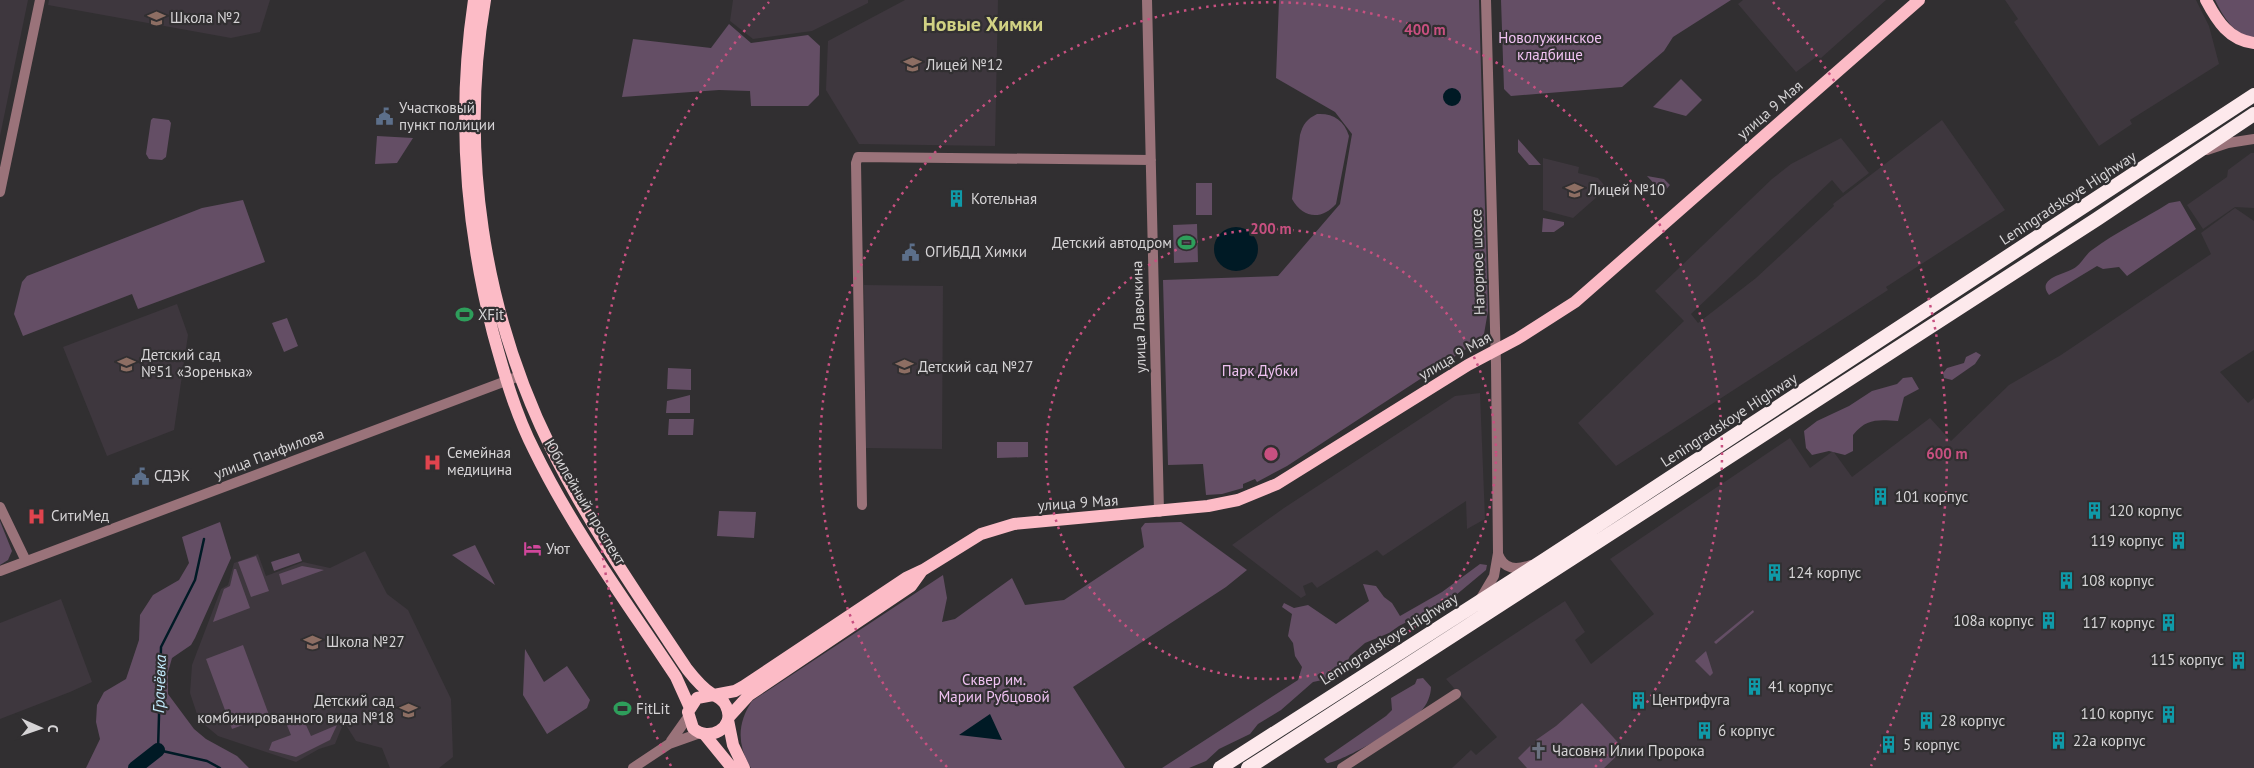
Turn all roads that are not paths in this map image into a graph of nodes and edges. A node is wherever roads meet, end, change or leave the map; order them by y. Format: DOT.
graph roads {
  1 [pos="40,0"];
  2 [pos="474,0"];
  3 [pos="485,0"];
  4 [pos="1147,0"];
  5 [pos="1486,0"];
  6 [pos="1919,0"];
  7 [pos="2206,0"];
  8 [pos="2254,43"];
  9 [pos="2254,95"];
  10 [pos="2254,114"];
  11 [pos="2254,139"];
  12 [pos="2194,154"];
  13 [pos="1151,160"];
  14 [pos="0,192"];
  15 [pos="1496,350"];
  16 [pos="520,375"];
  17 [pos="506,381"];
  18 [pos="862,504"];
  19 [pos="0,507"];
  20 [pos="1159,512"];
  21 [pos="1498,553"];
  22 [pos="1546,559"];
  23 [pos="26,561"];
  24 [pos="923,570"];
  25 [pos="0,571"];
  26 [pos="1479,601"];
  27 [pos="1456,694"];
  28 [pos="713,695"];
  29 [pos="689,713"];
  30 [pos="728,718"];
  31 [pos="702,734"];
  32 [pos="669,744"];
  33 [pos="633,768"];
  34 [pos="732,768"];
  35 [pos="744,768"];
  36 [pos="1220,768"];
  37 [pos="1248,768"];
  38 [pos="1342,768"];
  1 -- 14 [label="street"];
  2 -- 17 [label="main road, Юбилейный проспект"];
  3 -- 16 [label="main road, Юбилейный проспект"];
  4 -- 13 [label="street, улица Лавочкина"];
  5 -- 15 [label="street, Нагорное шоссе"];
  6 -- 15 [label="main road, улица 9 Мая"];
  7 -- 8 [label="main road"];
  9 -- 22 [label="highway, Leningradskoye Highway"];
  10 -- 12 [label="highway, Leningradskoye Highway"];
  11 -- 12 [label="street"];
  12 -- 37 [label="highway, Leningradskoye Highway"];
  13 -- 18 [label="street"];
  13 -- 20 [label="street, улица Лавочкина"];
  15 -- 20 [label="main road, улица 9 Мая"];
  15 -- 21 [label="street, Нагорное шоссе"];
  16 -- 17 [label="street, улица Панфилова"];
  16 -- 28 [label="main road, Юбилейный проспект"];
  17 -- 23 [label="street, улица Панфилова"];
  17 -- 29 [label="main road, Юбилейный проспект"];
  19 -- 23 [label="street"];
  20 -- 24 [label="main road, улица 9 Мая"];
  21 -- 22 [label="street"];
  21 -- 26 [label="street, Нагорное шоссе"];
  22 -- 26 [label="highway, Leningradskoye Highway"];
  23 -- 25 [label="street, улица Панфилова"];
  24 -- 28 [label="main road, улица 9 Мая"];
  24 -- 30 [label="main road, улица 9 Мая"];
  26 -- 36 [label="highway, Leningradskoye Highway"];
  27 -- 38 [label="street"];
  28 -- 29 [label="main road"];
  28 -- 30 [label="main road, Юбилейный проспект"];
  29 -- 31 [label="main road, Юбилейный проспект"];
  29 -- 32 [label="street"];
  30 -- 31 [label="main road"];
  30 -- 35 [label="main road, Юбилейный проспект"];
  31 -- 32 [label="street"];
  31 -- 34 [label="main road, Юбилейный проспект"];
  32 -- 33 [label="street"];
}
